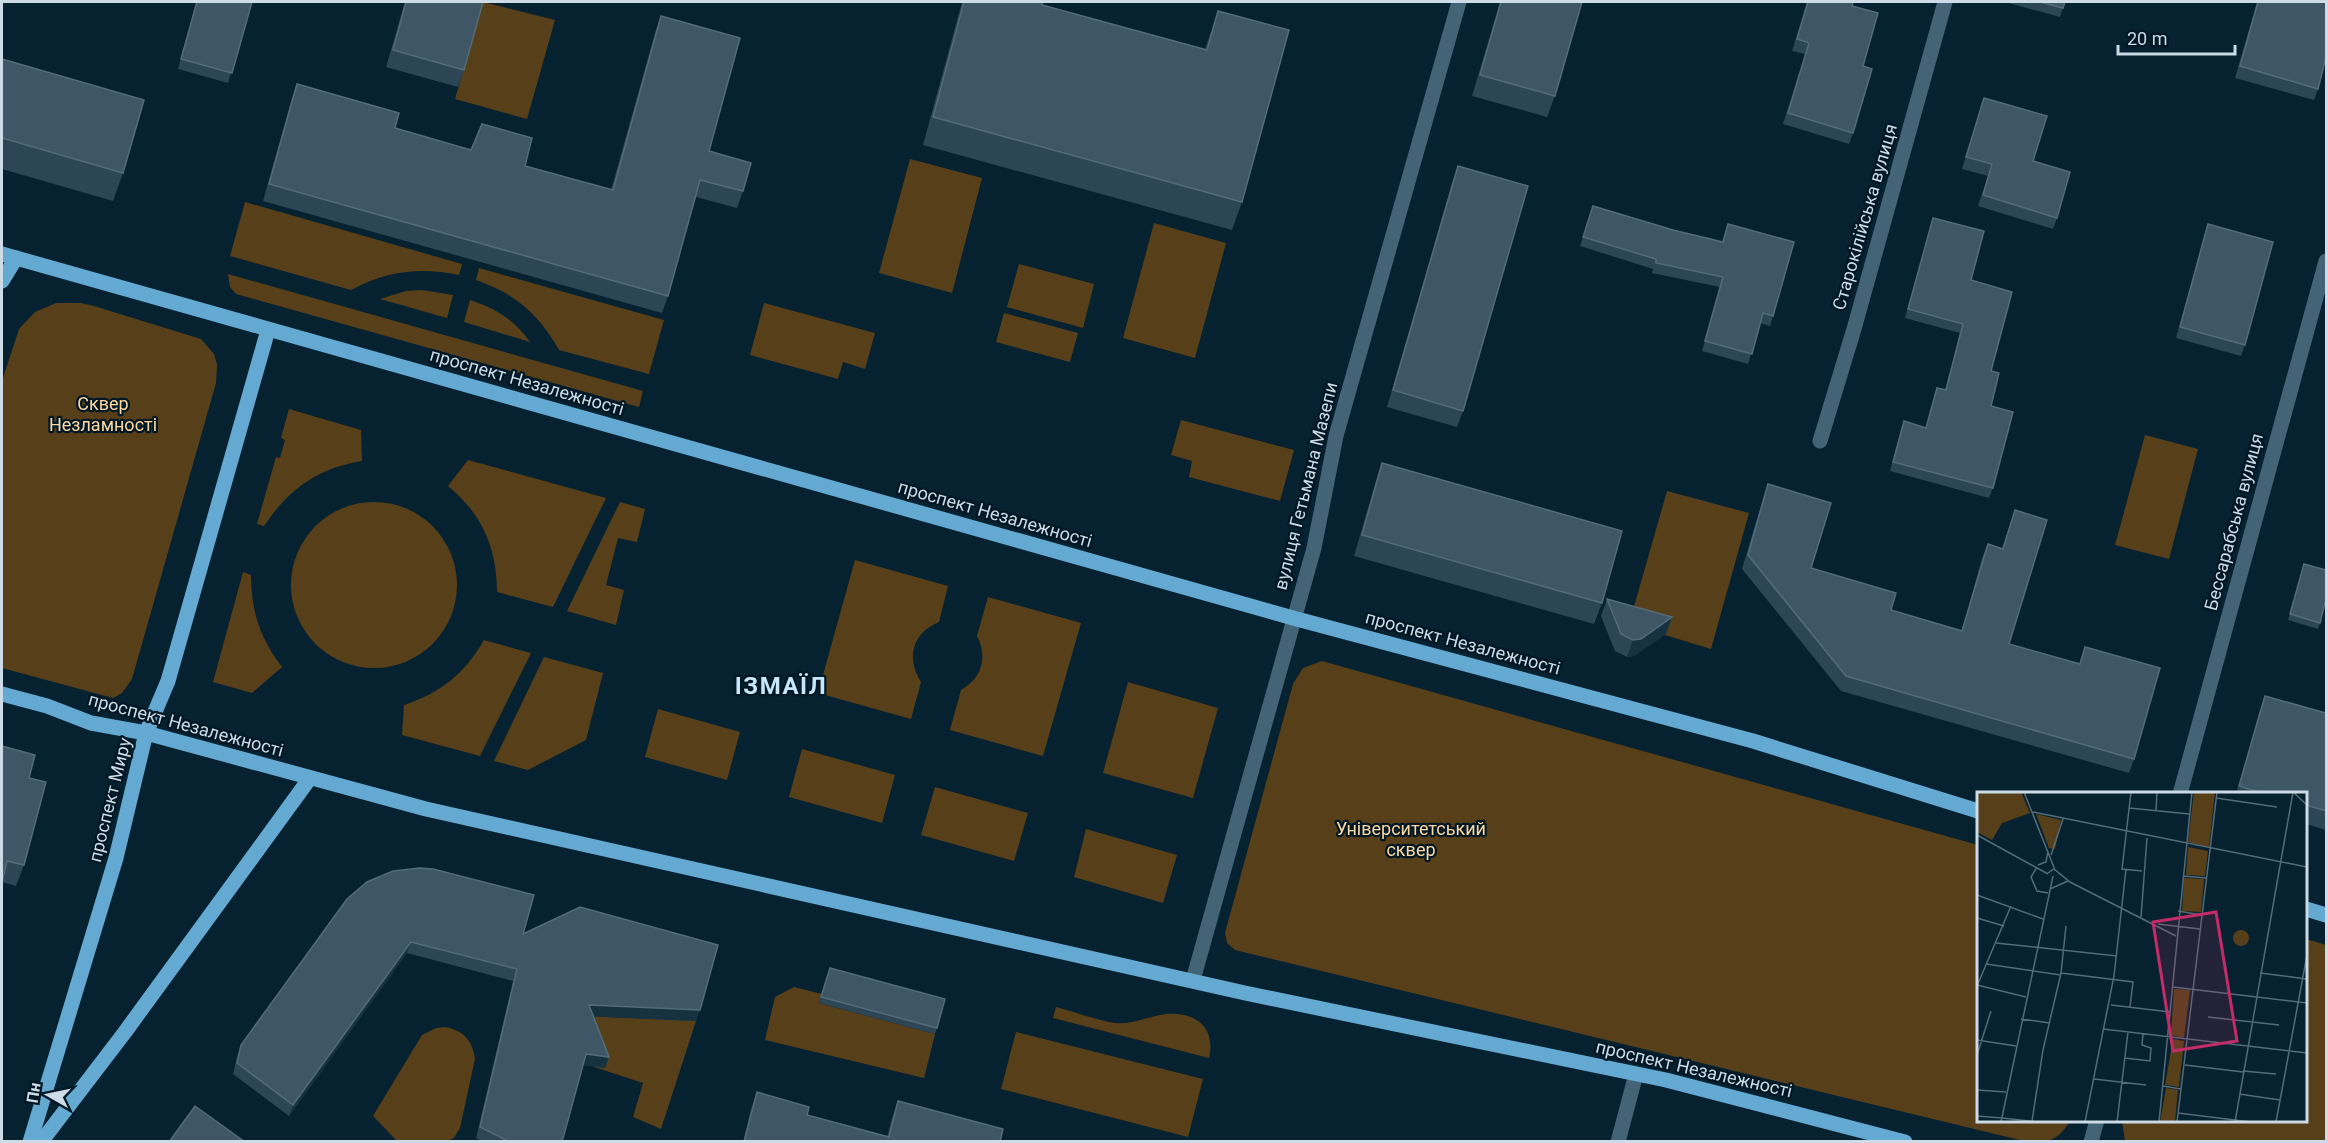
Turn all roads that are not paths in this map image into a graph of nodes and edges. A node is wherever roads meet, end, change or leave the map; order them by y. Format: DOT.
graph roads {
  1 [pos="1459,2"];
  2 [pos="1945,2"];
  3 [pos="9,256"];
  4 [pos="2326,261"];
  5 [pos="2,281"];
  6 [pos="268,330"];
  7 [pos="1820,441"];
  8 [pos="1293,618"];
  9 [pos="2,694"];
  10 [pos="147,733"];
  11 [pos="309,778"];
  12 [pos="2181,792"];
  13 [pos="1977,811"];
  14 [pos="2307,909"];
  15 [pos="2326,915"];
  16 [pos="1192,980"];
  17 [pos="1636,1074"];
  18 [pos="2096,1122"];
  19 [pos="30,1142"];
  20 [pos="41,1142"];
  21 [pos="1618,1142"];
  22 [pos="1905,1142"];
  23 [pos="2091,1142"];
  1 -- 8 [label="street, вулиця Гетьмана Мазепи"];
  2 -- 7 [label="street, Старокілійська вулиця"];
  3 -- 5 [label="main road"];
  3 -- 6 [label="main road, проспект Незалежності"];
  4 -- 12 [label="street, Бессарабська вулиця"];
  6 -- 8 [label="main road, проспект Незалежності"];
  6 -- 10 [label="main road, проспект Миру"];
  8 -- 13 [label="main road, проспект Незалежності"];
  8 -- 16 [label="street, вулиця Гетьмана Мазепи"];
  9 -- 10 [label="main road, проспект Незалежності"];
  10 -- 11 [label="main road, проспект Незалежності"];
  10 -- 19 [label="main road, проспект Миру"];
  11 -- 16 [label="main road, проспект Незалежності"];
  11 -- 20 [label="main road"];
  14 -- 15 [label="main road"];
  16 -- 17 [label="main road, проспект Незалежності"];
  17 -- 21 [label="street"];
  17 -- 22 [label="main road, проспект Незалежності"];
  18 -- 23 [label="street"];
}
